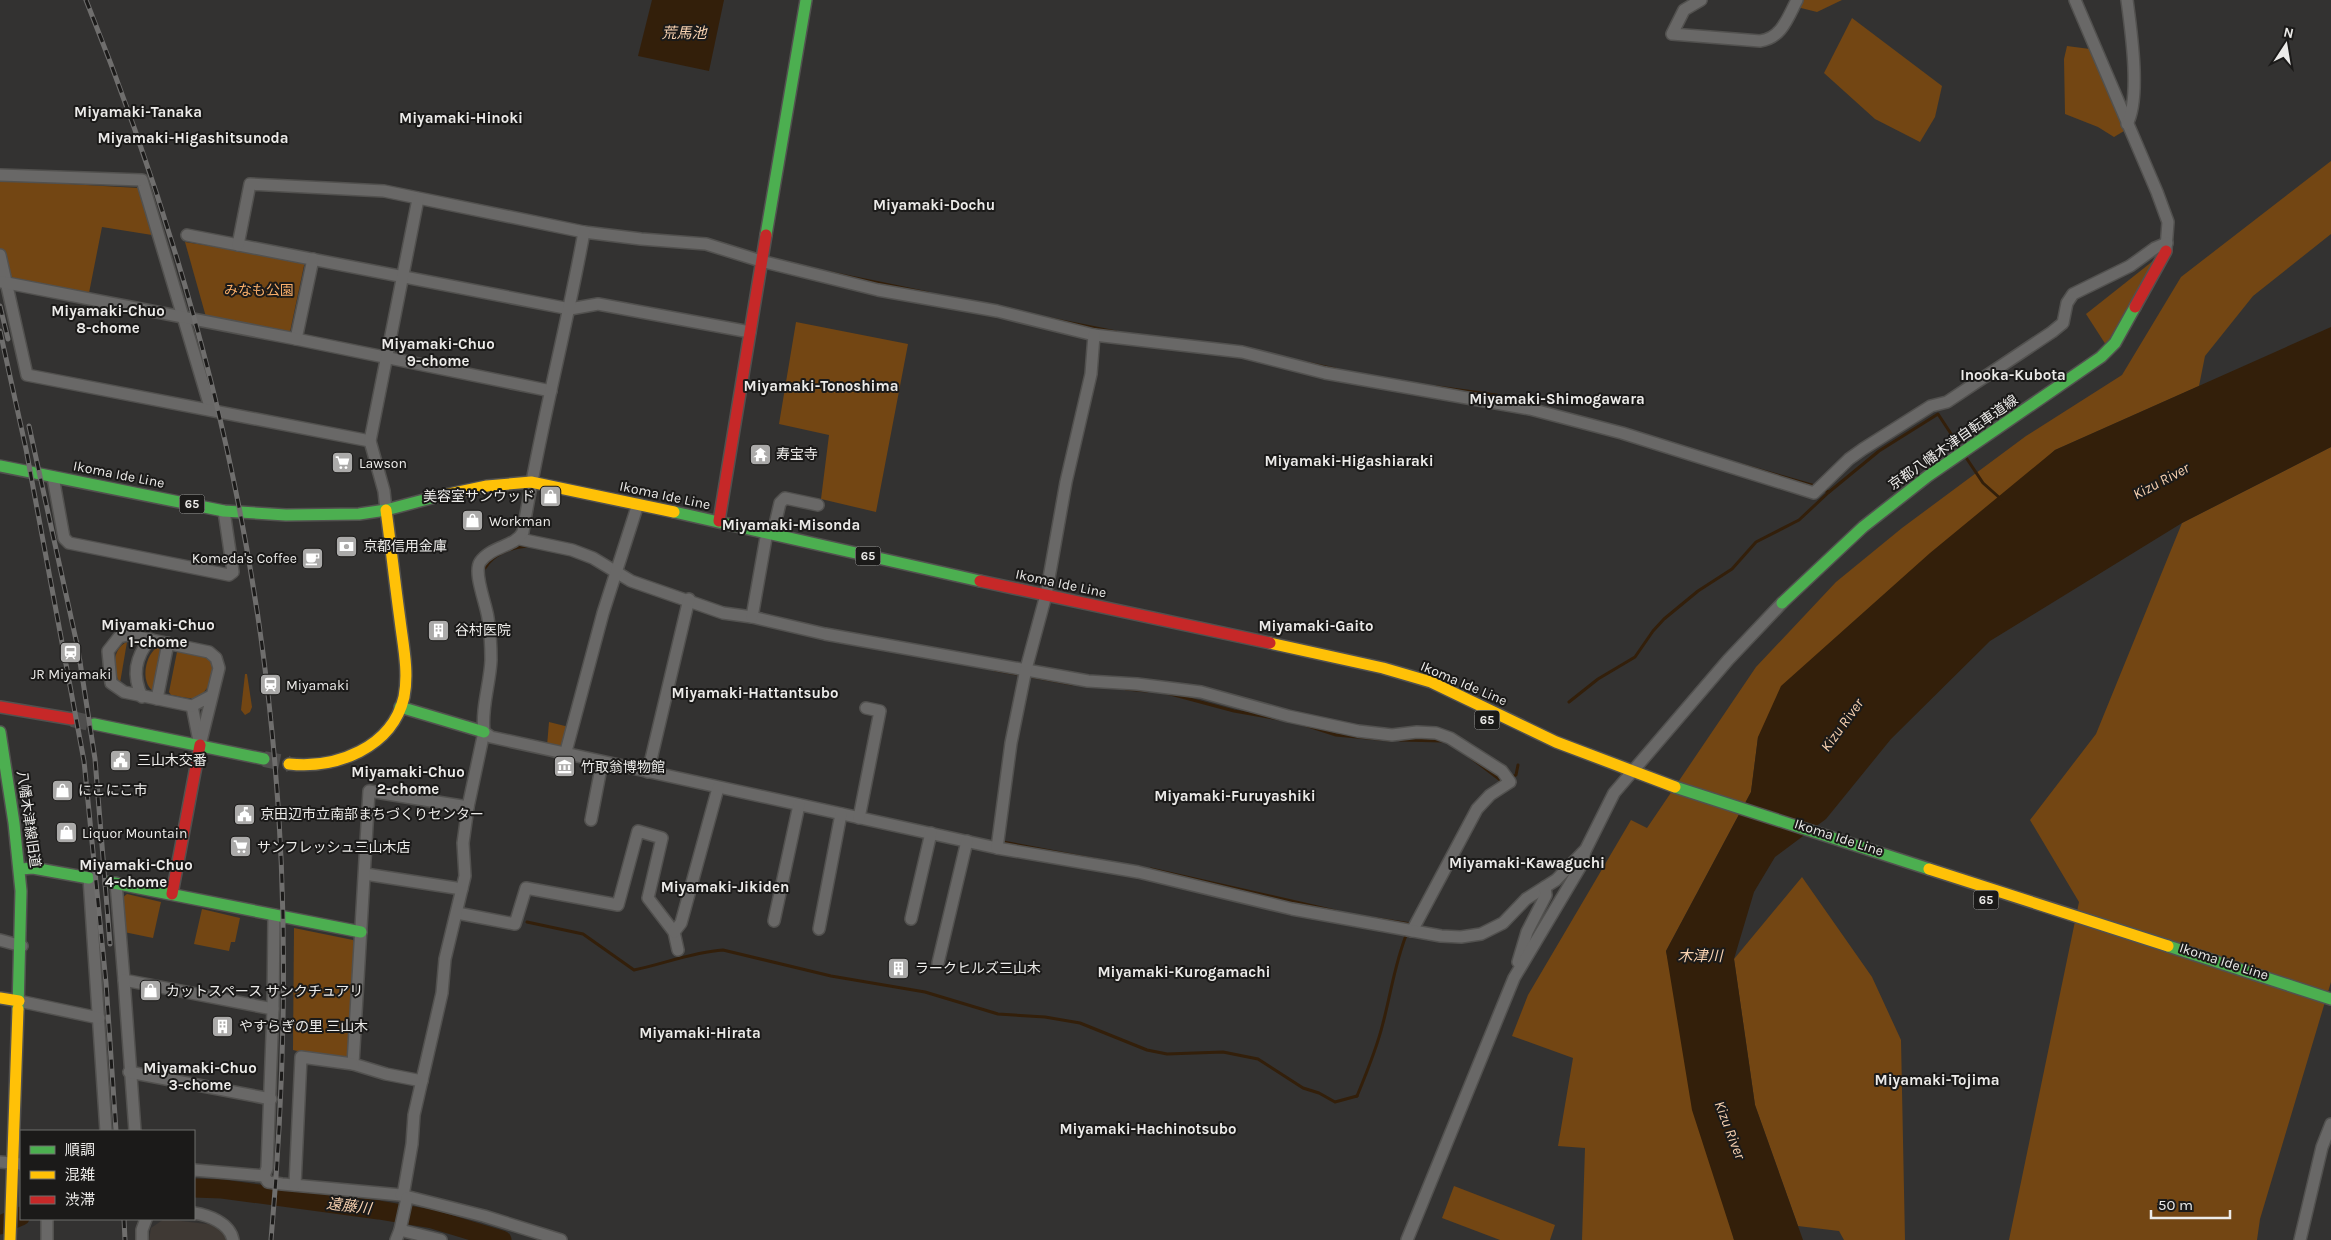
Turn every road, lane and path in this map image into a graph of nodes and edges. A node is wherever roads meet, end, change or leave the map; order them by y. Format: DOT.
graph roads {
  1 [pos="806,0"];
  2 [pos="1701,0"];
  3 [pos="1797,0"];
  4 [pos="2075,0"];
  5 [pos="2127,0"];
  6 [pos="2127,124"];
  7 [pos="0,175"];
  8 [pos="418,199"];
  9 [pos="584,232"];
  10 [pos="187,234"];
  11 [pos="238,245"];
  12 [pos="2166,247"];
  13 [pos="0,255"];
  14 [pos="313,259"];
  15 [pos="760,261"];
  16 [pos="402,276"];
  17 [pos="3,282"];
  18 [pos="570,309"];
  19 [pos="184,318"];
  20 [pos="750,332"];
  21 [pos="1094,335"];
  22 [pos="296,339"];
  23 [pos="387,358"];
  24 [pos="551,391"];
  25 [pos="211,410"];
  26 [pos="370,442"];
  27 [pos="0,466"];
  28 [pos="53,476"];
  29 [pos="531,482"];
  30 [pos="638,504"];
  31 [pos="818,505"];
  32 [pos="386,510"];
  33 [pos="224,511"];
  34 [pos="719,521"];
  35 [pos="770,533"];
  36 [pos="520,538"];
  37 [pos="616,573"];
  38 [pos="1046,595"];
  39 [pos="688,599"];
  40 [pos="1782,603"];
  41 [pos="752,617"];
  42 [pos="150,639"];
  43 [pos="168,643"];
  44 [pos="1349,660"];
  45 [pos="1026,670"];
  46 [pos="142,696"];
  47 [pos="211,696"];
  48 [pos="156,699"];
  49 [pos="192,706"];
  50 [pos="0,707"];
  51 [pos="400,707"];
  52 [pos="866,708"];
  53 [pos="72,719"];
  54 [pos="94,724"];
  55 [pos="0,732"];
  56 [pos="484,732"];
  57 [pos="1532,744"];
  58 [pos="200,745"];
  59 [pos="565,754"];
  60 [pos="264,759"];
  61 [pos="602,762"];
  62 [pos="288,764"];
  63 [pos="648,772"];
  64 [pos="1632,772"];
  65 [pos="1619,780"];
  66 [pos="1635,786"];
  67 [pos="718,788"];
  68 [pos="798,805"];
  69 [pos="468,807"];
  70 [pos="842,814"];
  71 [pos="859,818"];
  72 [pos="591,820"];
  73 [pos="930,833"];
  74 [pos="967,841"];
  75 [pos="997,848"];
  76 [pos="1586,849"];
  77 [pos="21,869"];
  78 [pos="365,874"];
  79 [pos="89,878"];
  80 [pos="112,882"];
  81 [pos="1545,887"];
  82 [pos="462,889"];
  83 [pos="172,894"];
  84 [pos="457,912"];
  85 [pos="274,915"];
  86 [pos="911,919"];
  87 [pos="774,921"];
  88 [pos="820,929"];
  89 [pos="1412,931"];
  90 [pos="362,932"];
  91 [pos="674,932"];
  92 [pos="0,940"];
  93 [pos="22,946"];
  94 [pos="678,950"];
  95 [pos="938,963"];
  96 [pos="1514,978"];
  97 [pos="124,980"];
  98 [pos="0,998"];
  99 [pos="2331,999"];
  100 [pos="19,1001"];
  101 [pos="274,1009"];
  102 [pos="99,1018"];
  103 [pos="353,1064"];
  104 [pos="129,1072"];
  105 [pos="422,1081"];
  106 [pos="271,1099"];
  107 [pos="2331,1124"];
  108 [pos="106,1130"];
  109 [pos="135,1130"];
  110 [pos="2331,1147"];
  111 [pos="2319,1161"];
  112 [pos="11,1164"];
  113 [pos="195,1170"];
  114 [pos="264,1176"];
  115 [pos="295,1185"];
  116 [pos="5,1196"];
  117 [pos="404,1199"];
  118 [pos="195,1213"];
  119 [pos="47,1220"];
  120 [pos="146,1220"];
  121 [pos="399,1232"];
  122 [pos="10,1240"];
  123 [pos="47,1240"];
  124 [pos="142,1240"];
  125 [pos="234,1240"];
  126 [pos="441,1240"];
  127 [pos="561,1240"];
  128 [pos="1407,1240"];
  129 [pos="2300,1240"];
  1 -- 15 [label="main road"];
  2 -- 3 [label="street"];
  4 -- 6 [label="street"];
  5 -- 6 [label="street"];
  6 -- 12 [label="street"];
  7 -- 19 [label="street"];
  8 -- 9 [label="street"];
  8 -- 11 [label="street"];
  8 -- 16 [label="street"];
  9 -- 15 [label="street"];
  9 -- 18 [label="street"];
  10 -- 11 [label="street"];
  11 -- 14 [label="street"];
  12 -- 21 [label="street"];
  12 -- 40 [label="main road, 京都八幡木津自転車道線"];
  13 -- 17 [label="street"];
  14 -- 16 [label="street"];
  14 -- 22 [label="street"];
  15 -- 20 [label="main road"];
  15 -- 21 [label="street"];
  16 -- 18 [label="street"];
  16 -- 23 [label="street"];
  17 -- 19 [label="street"];
  17 -- 25 [label="street"];
  18 -- 20 [label="street"];
  18 -- 24 [label="street"];
  19 -- 22 [label="street"];
  19 -- 25 [label="street"];
  20 -- 34 [label="main road"];
  21 -- 38 [label="street"];
  22 -- 23 [label="street"];
  23 -- 24 [label="street"];
  23 -- 26 [label="street"];
  24 -- 29 [label="street"];
  25 -- 26 [label="street"];
  26 -- 32 [label="street"];
  27 -- 28 [label="main road, Ikoma Ide Line / 65"];
  28 -- 33 [label="main road, Ikoma Ide Line / 65"];
  28 -- 33 [label="street"];
  29 -- 30 [label="main road, Ikoma Ide Line / 65"];
  29 -- 32 [label="main road, Ikoma Ide Line / 65"];
  29 -- 36 [label="street"];
  30 -- 34 [label="main road, Ikoma Ide Line / 65"];
  30 -- 37 [label="street"];
  31 -- 35 [label="street"];
  32 -- 33 [label="main road, Ikoma Ide Line / 65"];
  32 -- 51 [label="main road"];
  34 -- 35 [label="main road, Ikoma Ide Line / 65"];
  35 -- 38 [label="main road, Ikoma Ide Line / 65"];
  35 -- 41 [label="street"];
  36 -- 37 [label="street"];
  36 -- 56 [label="street"];
  37 -- 39 [label="street"];
  37 -- 59 [label="street"];
  38 -- 44 [label="main road, Ikoma Ide Line / 65"];
  38 -- 45 [label="street"];
  39 -- 41 [label="street"];
  39 -- 63 [label="street"];
  40 -- 64 [label="street"];
  41 -- 45 [label="street"];
  42 -- 43 [label="street"];
  42 -- 46 [label="street"];
  42 -- 46 [label="street"];
  43 -- 47 [label="street"];
  43 -- 48 [label="street"];
  44 -- 57 [label="main road, Ikoma Ide Line / 65"];
  44 -- 64 [label="main road, Ikoma Ide Line / 65"];
  45 -- 75 [label="street"];
  45 -- 89 [label="street"];
  46 -- 48 [label="street"];
  47 -- 49 [label="street"];
  47 -- 58 [label="street"];
  48 -- 49 [label="street"];
  49 -- 58 [label="street"];
  50 -- 53 [label="main road"];
  51 -- 56 [label="main road"];
  51 -- 62 [label="main road"];
  52 -- 71 [label="street"];
  54 -- 58 [label="main road"];
  55 -- 77 [label="main road, 八幡木津線旧道"];
  56 -- 59 [label="street"];
  56 -- 69 [label="street"];
  58 -- 60 [label="main road"];
  58 -- 83 [label="main road"];
  59 -- 61 [label="street"];
  61 -- 63 [label="street"];
  61 -- 72 [label="street"];
  63 -- 67 [label="street"];
  64 -- 65 [label="street"];
  64 -- 99 [label="main road, Ikoma Ide Line / 65"];
  65 -- 66 [label="main road"];
  65 -- 76 [label="street"];
  67 -- 68 [label="street"];
  67 -- 91 [label="street"];
  68 -- 70 [label="street"];
  68 -- 87 [label="street"];
  69 -- 78 [label="street"];
  69 -- 82 [label="street"];
  70 -- 71 [label="street"];
  70 -- 88 [label="street"];
  71 -- 73 [label="street"];
  73 -- 74 [label="street"];
  73 -- 86 [label="street"];
  74 -- 75 [label="street"];
  74 -- 95 [label="street"];
  75 -- 89 [label="street"];
  76 -- 81 [label="street"];
  76 -- 96 [label="street"];
  77 -- 79 [label="main road"];
  77 -- 93 [label="main road, 八幡木津線旧道"];
  78 -- 82 [label="street"];
  78 -- 90 [label="street"];
  79 -- 102 [label="street"];
  80 -- 83 [label="main road"];
  80 -- 97 [label="street"];
  81 -- 89 [label="street"];
  81 -- 96 [label="street"];
  82 -- 84 [label="street"];
  83 -- 85 [label="main road"];
  84 -- 91 [label="street"];
  84 -- 105 [label="street"];
  85 -- 90 [label="main road"];
  85 -- 101 [label="street"];
  90 -- 103 [label="street"];
  91 -- 94 [label="street"];
  92 -- 93 [label="street"];
  93 -- 100 [label="main road, 八幡木津線旧道"];
  96 -- 128 [label="street"];
  97 -- 101 [label="street"];
  97 -- 104 [label="street"];
  98 -- 100 [label="main road"];
  100 -- 102 [label="street"];
  100 -- 112 [label="main road, 八幡木津線旧道"];
  101 -- 106 [label="street"];
  102 -- 108 [label="street"];
  103 -- 105 [label="street"];
  103 -- 115 [label="street"];
  104 -- 106 [label="street"];
  104 -- 109 [label="street"];
  105 -- 117 [label="street"];
  106 -- 114 [label="street"];
  107 -- 111 [label="street"];
  110 -- 111 [label="street"];
  111 -- 129 [label="street"];
  112 -- 116 [label="main road, 八幡木津線旧道"];
  113 -- 114 [label="street"];
  114 -- 115 [label="street"];
  115 -- 117 [label="street"];
  116 -- 122 [label="main road, 八幡木津線旧道"];
  117 -- 121 [label="street"];
  117 -- 127 [label="street"];
  118 -- 125 [label="street"];
  119 -- 123 [label="street"];
  120 -- 124 [label="street"];
  121 -- 126 [label="street"];
}
